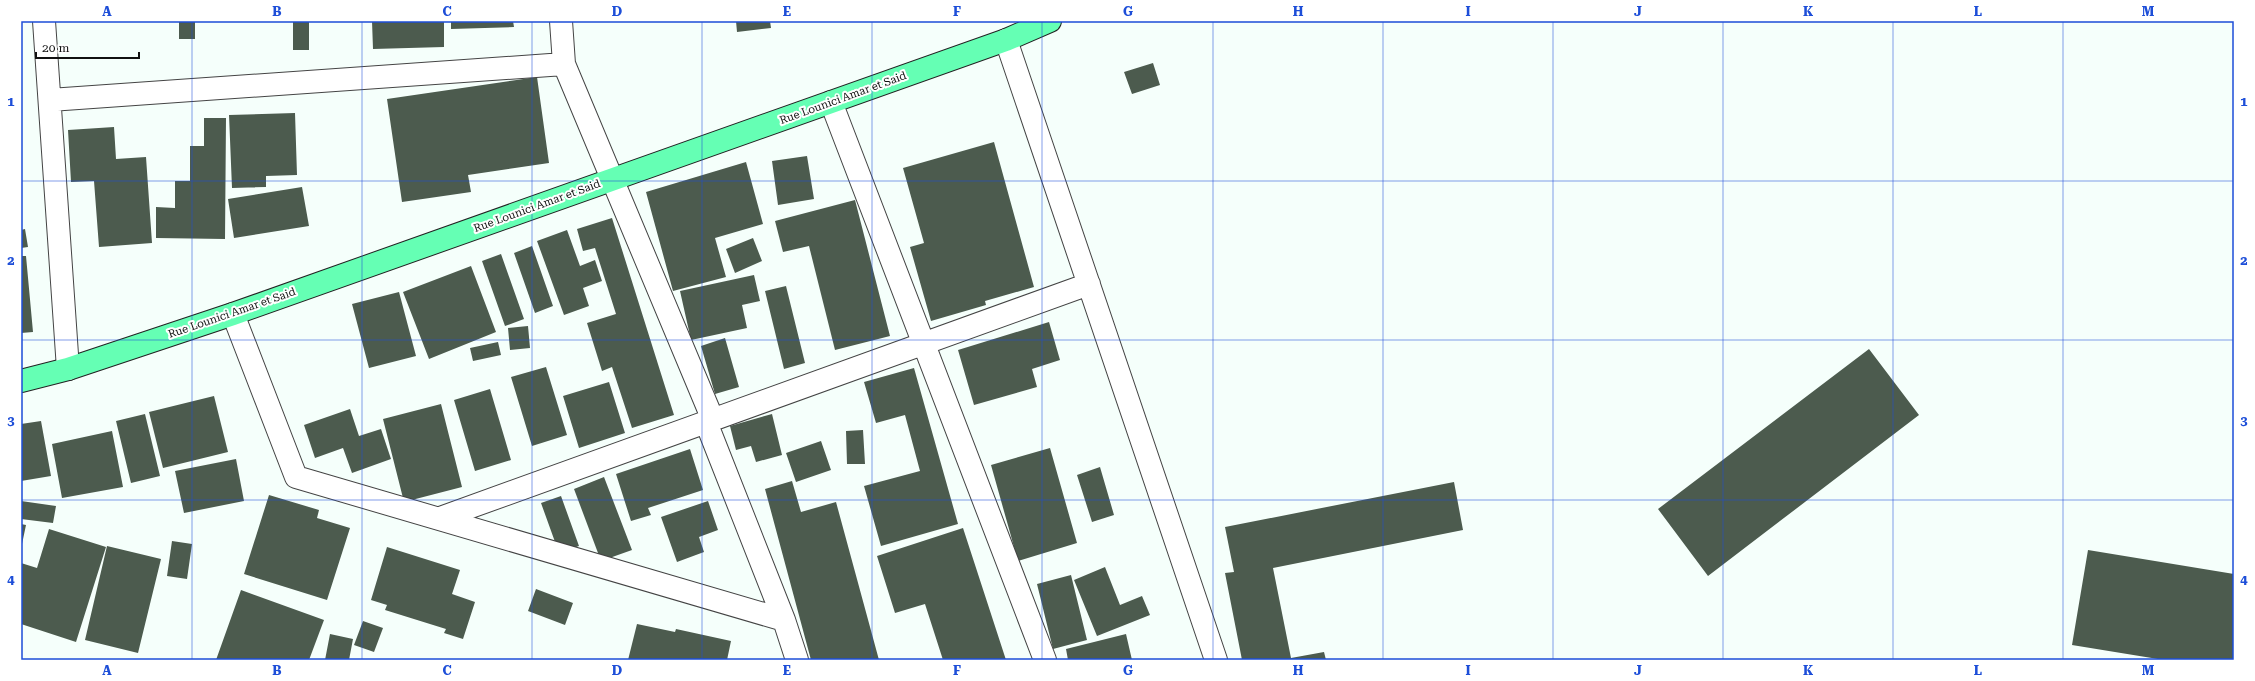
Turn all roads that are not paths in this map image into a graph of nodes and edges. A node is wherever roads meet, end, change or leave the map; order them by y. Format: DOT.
graph roads {
  1 [pos="44,21"];
  2 [pos="561,21"];
  3 [pos="1050,21"];
  4 [pos="1006,40"];
  5 [pos="564,64"];
  6 [pos="50,100"];
  7 [pos="831,102"];
  8 [pos="611,180"];
  9 [pos="1088,284"];
  10 [pos="234,314"];
  11 [pos="923,344"];
  12 [pos="68,369"];
  13 [pos="21,381"];
  14 [pos="709,421"];
  15 [pos="440,518"];
  16 [pos="784,620"];
  17 [pos="797,660"];
  18 [pos="1045,660"];
  19 [pos="1216,660"];
  1 -- 6 [label="street"];
  2 -- 5 [label="street"];
  3 -- 4 [label="main road, Rue Lounici Amar et Said"];
  4 -- 7 [label="main road, Rue Lounici Amar et Said"];
  4 -- 9 [label="street"];
  5 -- 6 [label="street"];
  5 -- 8 [label="street"];
  6 -- 12 [label="street"];
  7 -- 8 [label="main road, Rue Lounici Amar et Said"];
  7 -- 11 [label="street"];
  8 -- 10 [label="main road, Rue Lounici Amar et Said"];
  8 -- 14 [label="street"];
  9 -- 11 [label="street"];
  9 -- 19 [label="street"];
  10 -- 12 [label="main road, Rue Lounici Amar et Said"];
  10 -- 15 [label="street"];
  11 -- 14 [label="street"];
  11 -- 18 [label="street"];
  12 -- 13 [label="main road, Rue Lounici Amar et Said"];
  14 -- 15 [label="street"];
  14 -- 16 [label="street"];
  15 -- 16 [label="street"];
  16 -- 17 [label="street"];
}
